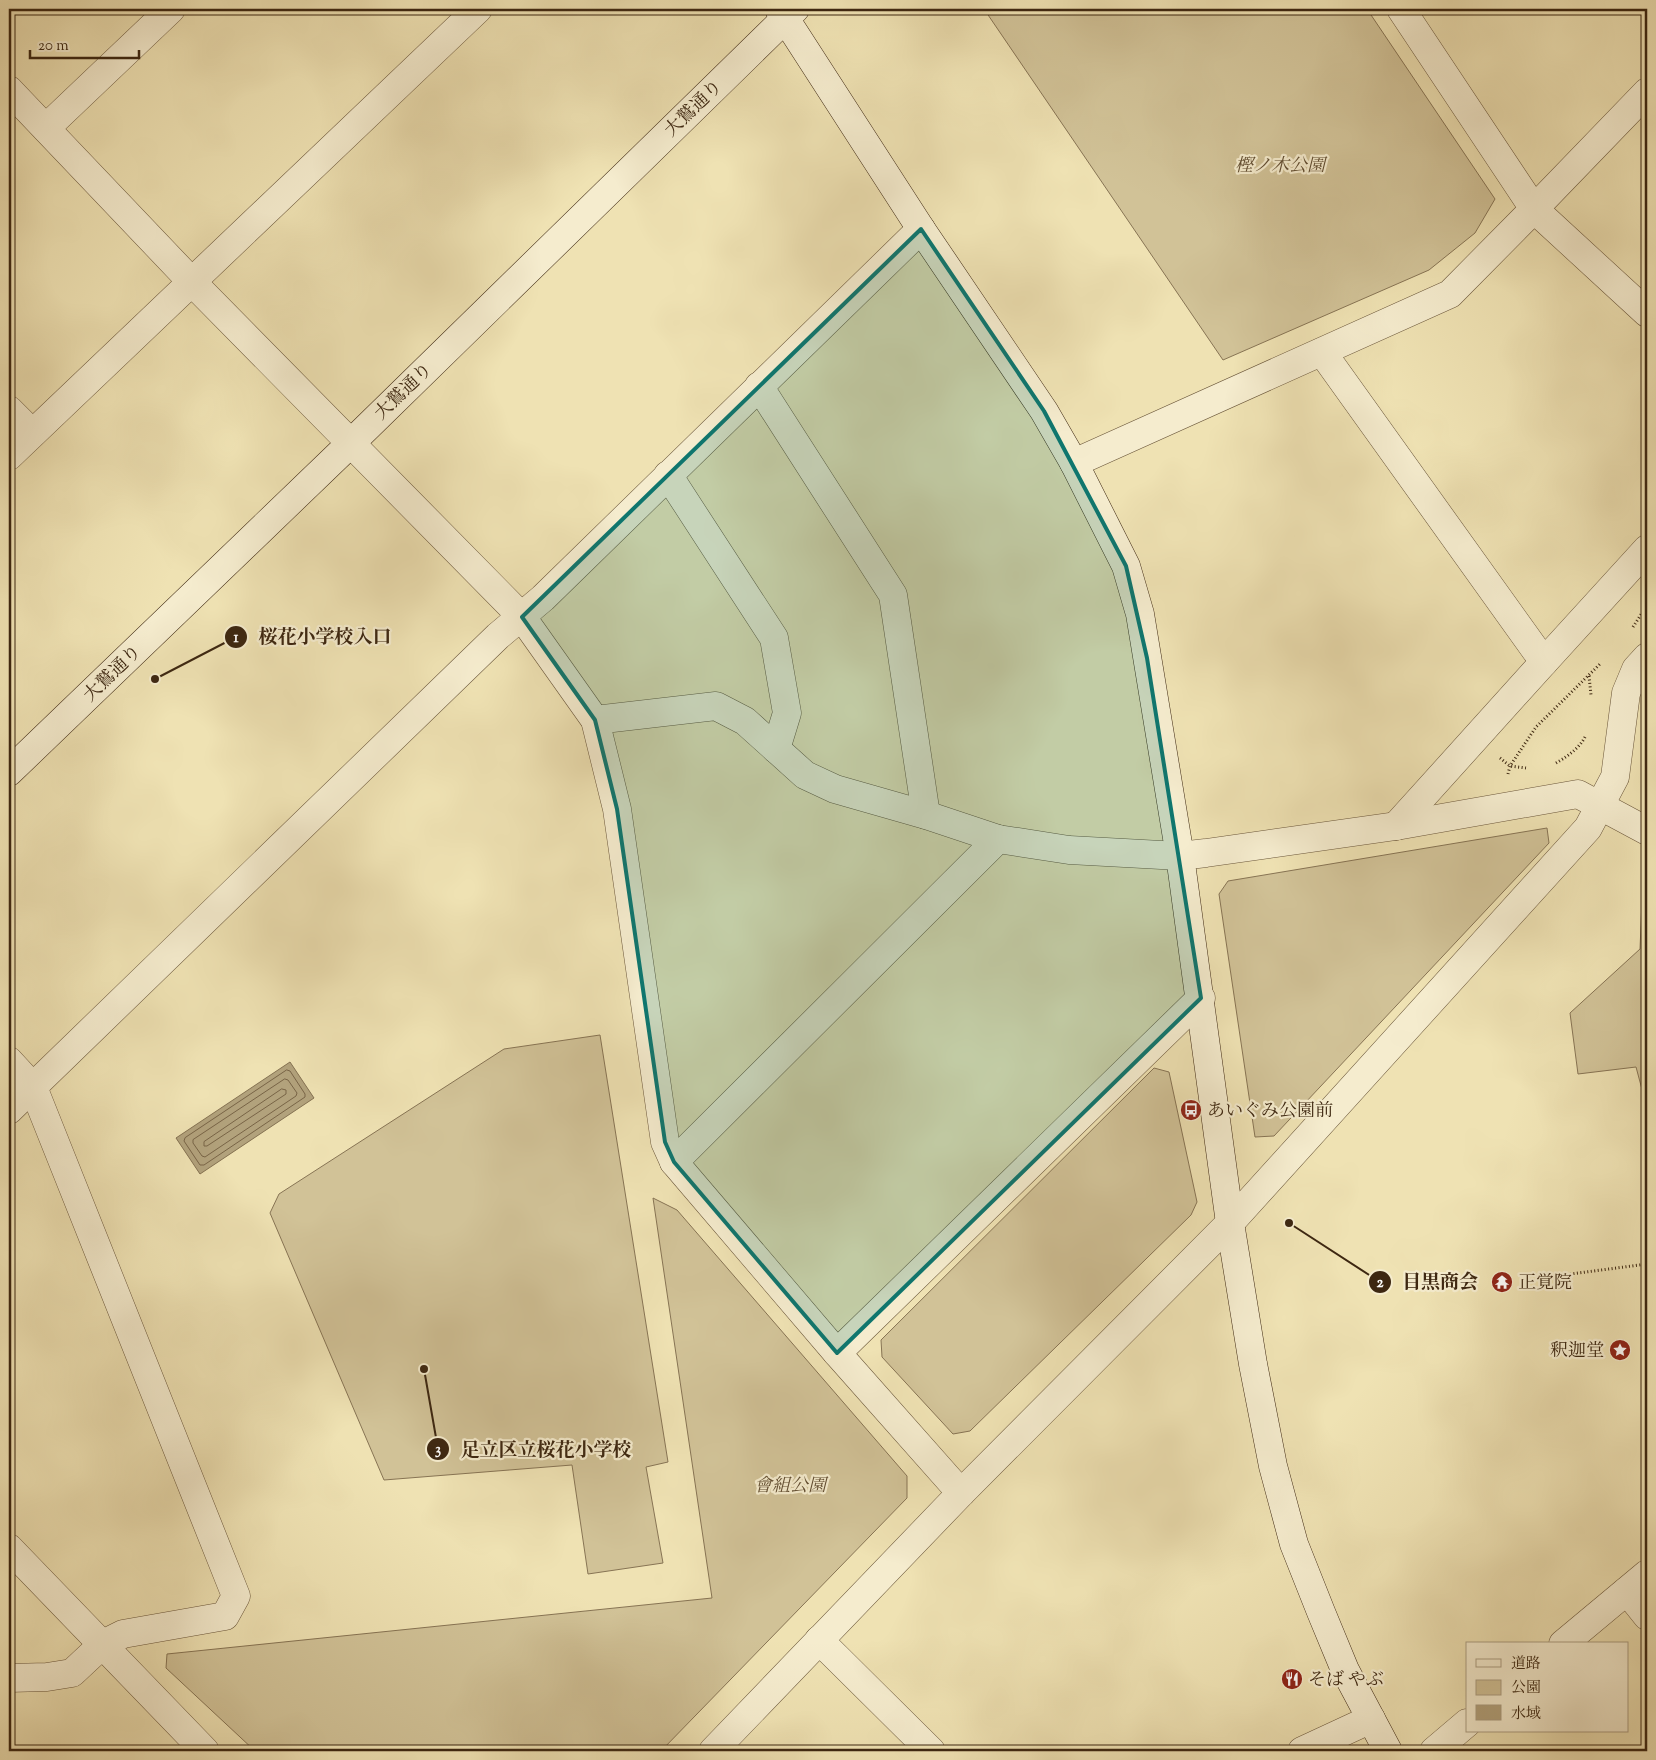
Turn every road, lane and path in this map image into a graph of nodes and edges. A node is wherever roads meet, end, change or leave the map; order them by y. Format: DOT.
graph roads {
  1 [pos="171,9"];
  2 [pos="478,9"];
  3 [pos="1402,9"];
  4 [pos="786,12"];
  5 [pos="9,90"];
  6 [pos="1647,92"];
  7 [pos="46,128"];
  8 [pos="1534,209"];
  9 [pos="921,229"];
  10 [pos="191,281"];
  11 [pos="1647,313"];
  12 [pos="1322,352"];
  13 [pos="759,386"];
  14 [pos="9,410"];
  15 [pos="32,434"];
  16 [pos="352,442"];
  17 [pos="9,456"];
  18 [pos="1074,463"];
  19 [pos="668,475"];
  20 [pos="1647,549"];
  21 [pos="1647,605"];
  22 [pos="522,617"];
  23 [pos="1632,628"];
  24 [pos="1647,657"];
  25 [pos="1544,662"];
  26 [pos="1602,662"];
  27 [pos="1589,676"];
  28 [pos="1592,701"];
  29 [pos="595,720"];
  30 [pos="1587,732"];
  31 [pos="776,749"];
  32 [pos="1498,756"];
  33 [pos="1553,765"];
  34 [pos="1510,766"];
  35 [pos="1528,769"];
  36 [pos="9,772"];
  37 [pos="1506,782"];
  38 [pos="1600,805"];
  39 [pos="926,815"];
  40 [pos="1396,826"];
  41 [pos="1647,831"];
  42 [pos="998,840"];
  43 [pos="1180,856"];
  44 [pos="1201,998"];
  45 [pos="9,1061"];
  46 [pos="33,1087"];
  47 [pos="9,1110"];
  48 [pos="674,1162"];
  49 [pos="1230,1223"];
  50 [pos="1647,1264"];
  51 [pos="1563,1274"];
  52 [pos="837,1352"];
  53 [pos="961,1493"];
  54 [pos="9,1548"];
  55 [pos="1637,1583"];
  56 [pos="1647,1616"];
  57 [pos="819,1640"];
  58 [pos="1565,1642"];
  59 [pos="103,1644"];
  60 [pos="9,1678"];
  61 [pos="1371,1719"];
  62 [pos="1466,1724"];
  63 [pos="205,1751"];
  64 [pos="713,1751"];
  65 [pos="931,1751"];
  66 [pos="1302,1751"];
  67 [pos="1388,1751"];
  68 [pos="1434,1751"];
  1 -- 7 [label="street"];
  2 -- 10 [label="street"];
  3 -- 8 [label="street"];
  4 -- 9 [label="street"];
  4 -- 16 [label="street, 大鷲通り"];
  5 -- 7 [label="street"];
  6 -- 8 [label="street"];
  7 -- 10 [label="street"];
  8 -- 11 [label="street"];
  8 -- 12 [label="street"];
  9 -- 13 [label="street"];
  9 -- 18 [label="street"];
  10 -- 15 [label="street"];
  10 -- 16 [label="street"];
  12 -- 18 [label="street"];
  12 -- 25 [label="street"];
  13 -- 19 [label="street"];
  13 -- 39 [label="street"];
  14 -- 15 [label="street"];
  15 -- 17 [label="street"];
  16 -- 22 [label="street"];
  16 -- 36 [label="street, 大鷲通り"];
  18 -- 43 [label="street"];
  19 -- 22 [label="street"];
  19 -- 31 [label="street"];
  20 -- 25 [label="street"];
  21 -- 23 [label="path"];
  22 -- 29 [label="street"];
  22 -- 46 [label="street"];
  24 -- 38 [label="street"];
  25 -- 40 [label="street"];
  26 -- 27 [label="path"];
  27 -- 28 [label="path"];
  27 -- 34 [label="path"];
  29 -- 31 [label="street"];
  29 -- 48 [label="street"];
  30 -- 33 [label="path"];
  31 -- 39 [label="street"];
  32 -- 34 [label="path"];
  34 -- 35 [label="path"];
  34 -- 37 [label="path"];
  38 -- 40 [label="street"];
  38 -- 41 [label="street"];
  38 -- 49 [label="street"];
  39 -- 42 [label="street"];
  40 -- 43 [label="street"];
  42 -- 43 [label="street"];
  42 -- 48 [label="street"];
  43 -- 44 [label="street"];
  44 -- 49 [label="street"];
  44 -- 52 [label="street"];
  45 -- 46 [label="street"];
  46 -- 47 [label="street"];
  46 -- 59 [label="street"];
  48 -- 52 [label="street"];
  49 -- 53 [label="street"];
  49 -- 61 [label="street"];
  50 -- 51 [label="path"];
  52 -- 53 [label="street"];
  53 -- 57 [label="street"];
  54 -- 59 [label="street"];
  55 -- 56 [label="street"];
  55 -- 58 [label="street"];
  57 -- 64 [label="street"];
  57 -- 65 [label="street"];
  59 -- 60 [label="street"];
  59 -- 63 [label="street"];
  61 -- 66 [label="street"];
  61 -- 67 [label="street"];
  62 -- 68 [label="street"];
}
